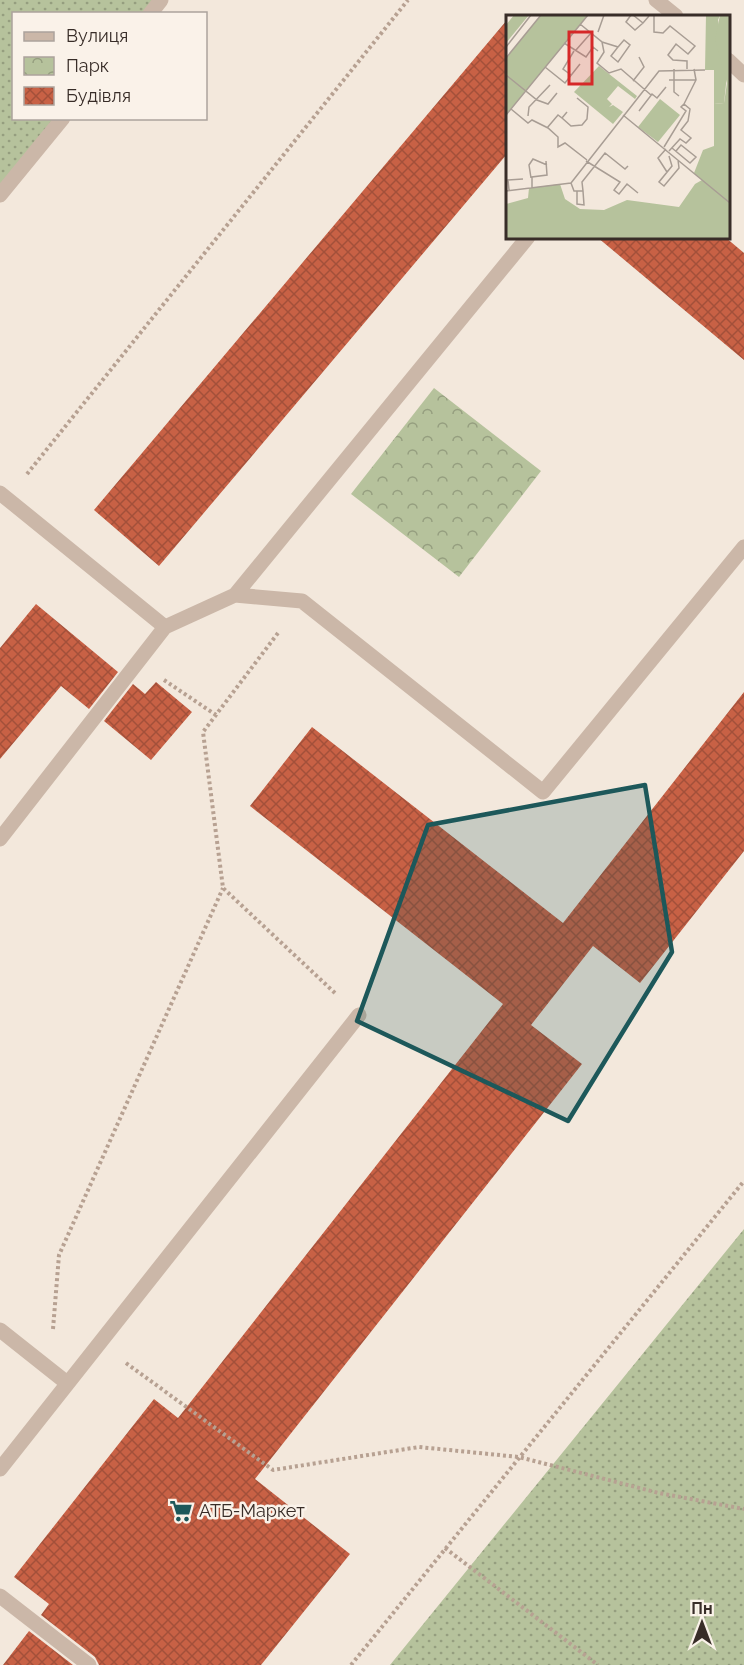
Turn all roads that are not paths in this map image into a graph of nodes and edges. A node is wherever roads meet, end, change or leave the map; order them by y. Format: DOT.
graph roads {
  1 [pos="161,0"];
  2 [pos="656,0"];
  3 [pos="152,12"];
  4 [pos="675,15"];
  5 [pos="729,61"];
  6 [pos="744,75"];
  7 [pos="61,120"];
  8 [pos="0,195"];
  9 [pos="527,238"];
  10 [pos="4,496"];
  11 [pos="744,547"];
  12 [pos="235,595"];
  13 [pos="165,627"];
  14 [pos="0,839"];
  15 [pos="359,1015"];
  16 [pos="0,1330"];
  17 [pos="67,1383"];
  18 [pos="0,1469"];
  19 [pos="0,1596"];
  20 [pos="89,1665"];
  1 -- 3 [label="street"];
  2 -- 4 [label="street"];
  5 -- 6 [label="street"];
  7 -- 8 [label="street"];
  9 -- 12 [label="street"];
  10 -- 13 [label="street"];
  11 -- 12 [label="street"];
  12 -- 13 [label="street"];
  13 -- 14 [label="street"];
  15 -- 17 [label="street"];
  16 -- 17 [label="street"];
  17 -- 18 [label="street"];
  19 -- 20 [label="street"];
}
